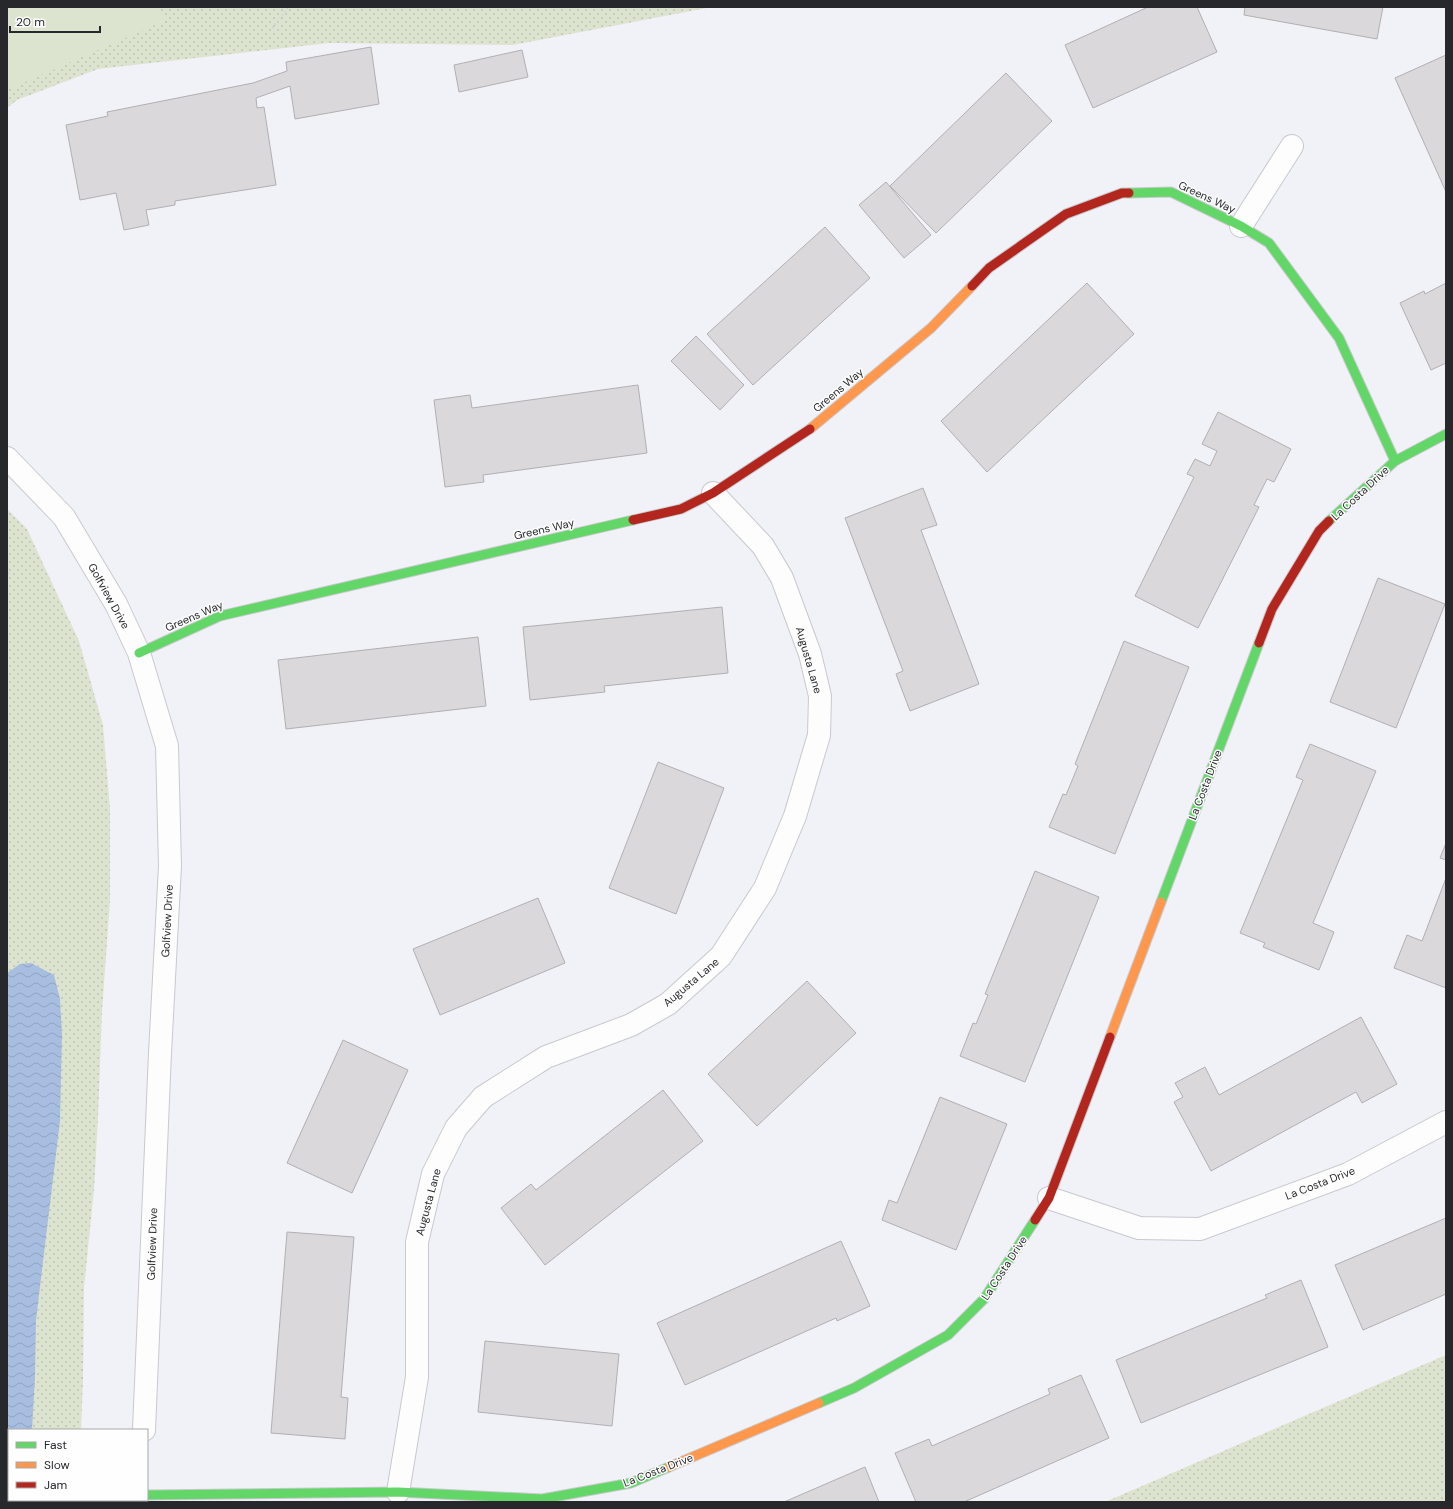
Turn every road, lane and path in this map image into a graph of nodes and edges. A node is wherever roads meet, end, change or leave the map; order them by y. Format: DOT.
graph roads {
  1 [pos="289,7"];
  2 [pos="270,31"];
  3 [pos="1292,146"];
  4 [pos="1241,226"];
  5 [pos="1446,434"];
  6 [pos="7,458"];
  7 [pos="1395,460"];
  8 [pos="713,493"];
  9 [pos="7,565"];
  10 [pos="7,577"];
  11 [pos="139,653"];
  12 [pos="1446,1122"];
  13 [pos="1049,1198"];
  14 [pos="144,1429"];
  15 [pos="398,1492"];
  16 [pos="148,1495"];
  1 -- 2 [label="path"];
  3 -- 4 [label="street"];
  4 -- 7 [label="street, Greens Way"];
  4 -- 8 [label="street, Greens Way"];
  5 -- 7 [label="street, La Costa Drive"];
  6 -- 11 [label="street, Golfview Drive"];
  7 -- 13 [label="street, La Costa Drive"];
  8 -- 11 [label="street, Greens Way"];
  8 -- 15 [label="street, Augusta Lane"];
  9 -- 10 [label="path"];
  11 -- 14 [label="street, Golfview Drive"];
  12 -- 13 [label="street, La Costa Drive"];
  13 -- 15 [label="street, La Costa Drive"];
  15 -- 16 [label="street, La Costa Drive"];
}
